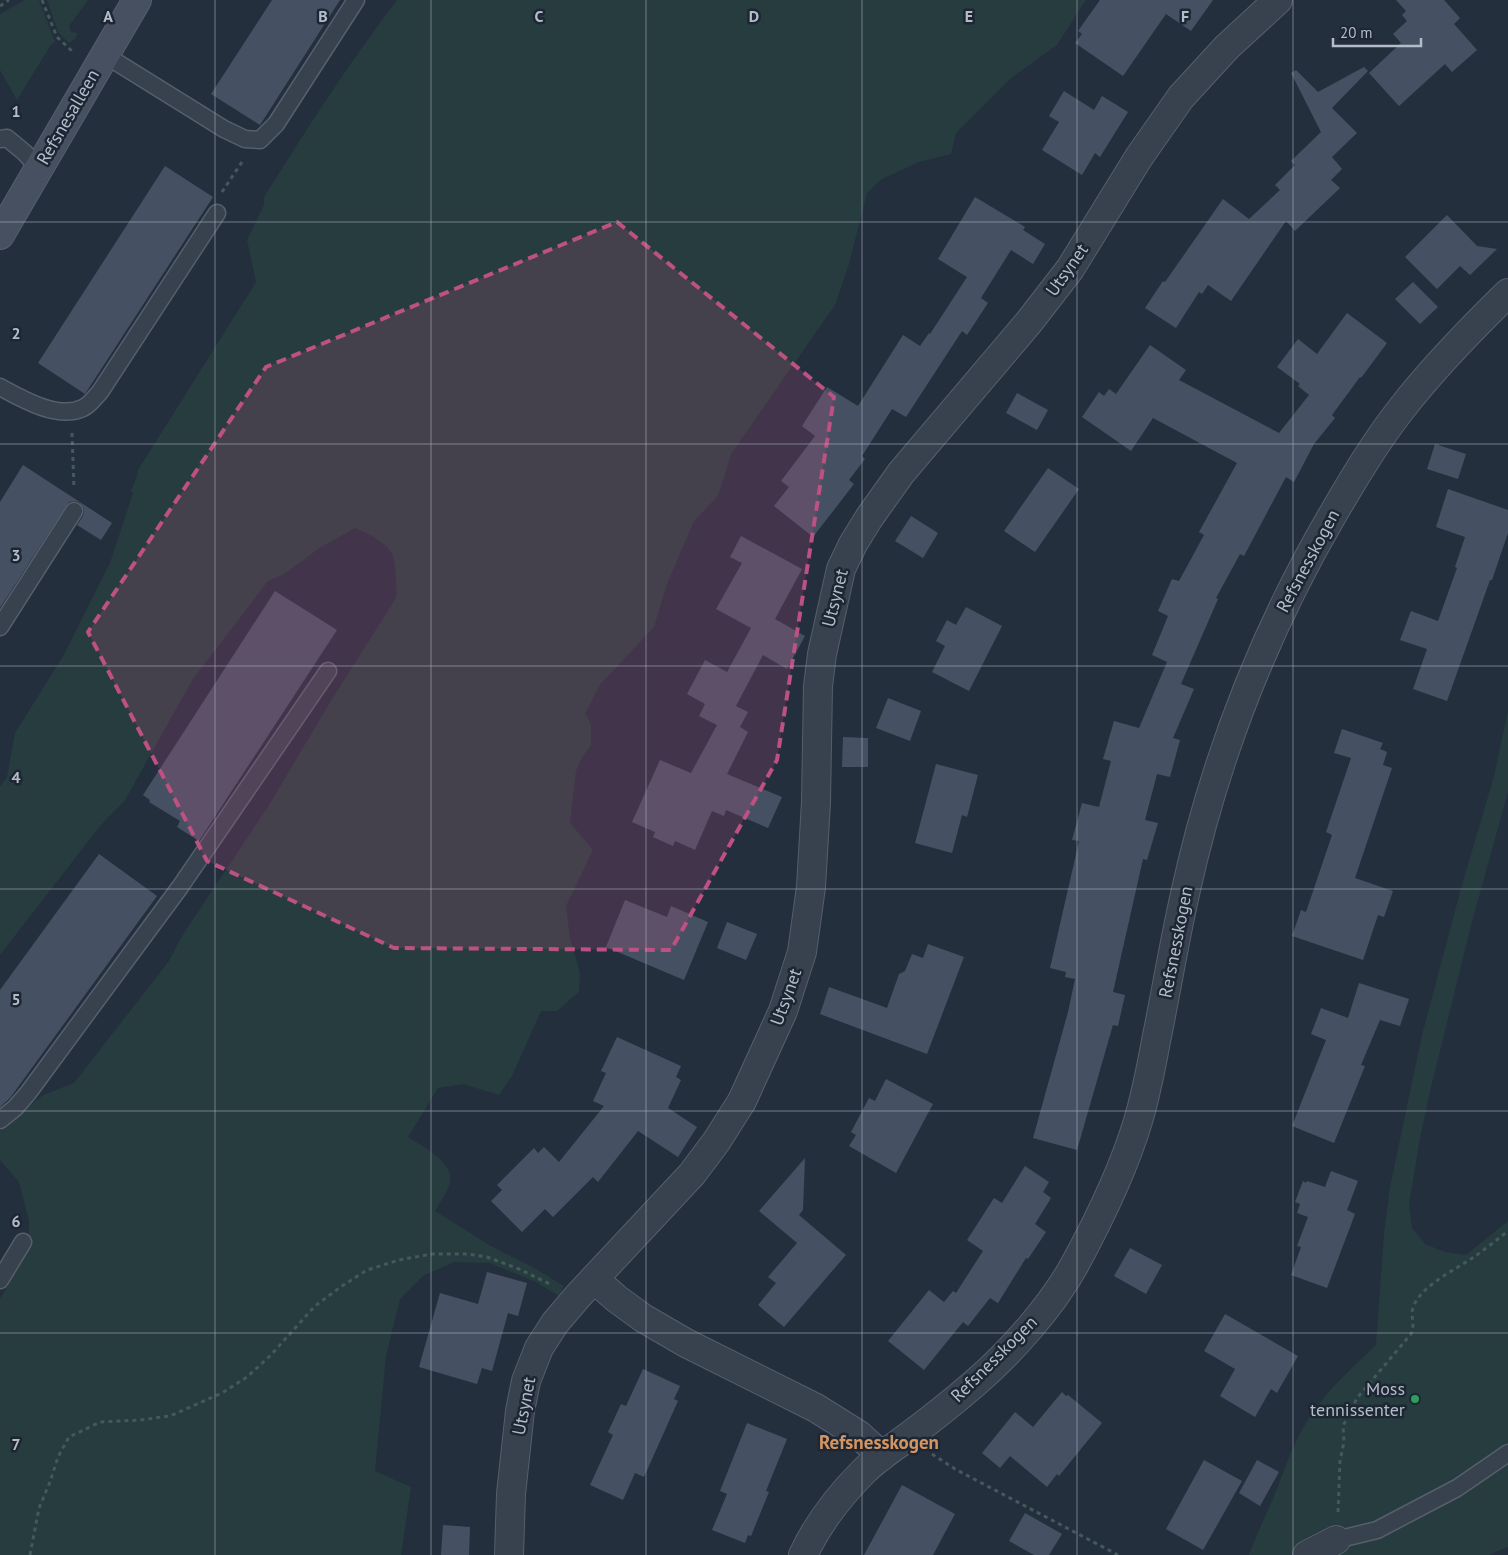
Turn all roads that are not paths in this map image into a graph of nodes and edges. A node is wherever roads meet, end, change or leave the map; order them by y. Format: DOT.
graph roads {
  1 [pos="137,0"];
  2 [pos="356,0"];
  3 [pos="1278,0"];
  4 [pos="105,54"];
  5 [pos="0,139"];
  6 [pos="39,169"];
  7 [pos="216,213"];
  8 [pos="0,235"];
  9 [pos="1508,293"];
  10 [pos="0,387"];
  11 [pos="74,510"];
  12 [pos="0,627"];
  13 [pos="328,671"];
  14 [pos="0,1120"];
  15 [pos="23,1242"];
  16 [pos="0,1280"];
  17 [pos="586,1287"];
  18 [pos="1508,1453"];
  19 [pos="882,1456"];
  20 [pos="1336,1540"];
  21 [pos="509,1555"];
  22 [pos="803,1555"];
  23 [pos="1307,1555"];
  1 -- 4 [label="street, Refsnesalleen"];
  2 -- 4 [label="lane"];
  3 -- 17 [label="street, Utsynet"];
  4 -- 6 [label="street, Refsnesalleen"];
  5 -- 6 [label="lane"];
  6 -- 8 [label="street, Refsnesalleen"];
  7 -- 10 [label="lane"];
  9 -- 19 [label="street, Refsnesskogen"];
  11 -- 12 [label="lane"];
  13 -- 14 [label="lane"];
  15 -- 16 [label="lane"];
  17 -- 19 [label="street"];
  17 -- 21 [label="street, Utsynet"];
  18 -- 20 [label="lane"];
  19 -- 22 [label="street, Refsnesskogen"];
  20 -- 23 [label="street"];
}
